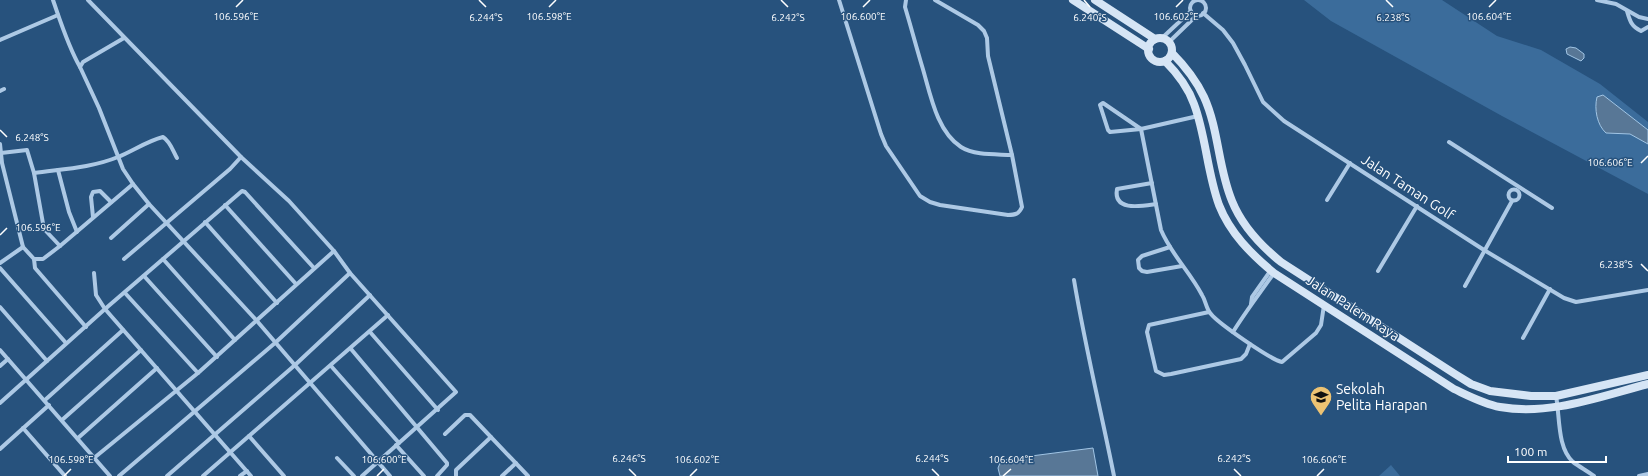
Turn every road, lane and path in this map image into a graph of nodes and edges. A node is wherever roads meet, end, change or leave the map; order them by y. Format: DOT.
graph roads {
  1 [pos="53,0"];
  2 [pos="88,0"];
  3 [pos="839,0"];
  4 [pos="906,0"];
  5 [pos="935,0"];
  6 [pos="1073,0"];
  7 [pos="1095,0"];
  8 [pos="1186,0"];
  9 [pos="1597,0"];
  10 [pos="1205,2"];
  11 [pos="1191,4"];
  12 [pos="1191,11"];
  13 [pos="1627,11"];
  14 [pos="1204,13"];
  15 [pos="58,15"];
  16 [pos="1197,16"];
  17 [pos="1648,19"];
  18 [pos="1648,27"];
  19 [pos="124,38"];
  20 [pos="0,40"];
  21 [pos="1162,40"];
  22 [pos="1149,49"];
  23 [pos="1172,53"];
  24 [pos="1165,61"];
  25 [pos="80,66"];
  26 [pos="1198,116"];
  27 [pos="1141,129"];
  28 [pos="1449,142"];
  29 [pos="0,144"];
  30 [pos="1,152"];
  31 [pos="1012,155"];
  32 [pos="118,157"];
  33 [pos="242,157"];
  34 [pos="177,158"];
  35 [pos="1,163"];
  36 [pos="1350,163"];
  37 [pos="58,170"];
  38 [pos="34,173"];
  39 [pos="1152,183"];
  40 [pos="133,184"];
  41 [pos="1518,189"];
  42 [pos="1327,200"];
  43 [pos="1512,201"];
  44 [pos="111,202"];
  45 [pos="149,204"];
  46 [pos="1156,204"];
  47 [pos="225,205"];
  48 [pos="1417,206"];
  49 [pos="1552,208"];
  50 [pos="93,218"];
  51 [pos="166,222"];
  52 [pos="205,222"];
  53 [pos="77,232"];
  54 [pos="111,238"];
  55 [pos="184,241"];
  56 [pos="60,246"];
  57 [pos="24,247"];
  58 [pos="1170,247"];
  59 [pos="334,250"];
  60 [pos="1484,250"];
  61 [pos="34,259"];
  62 [pos="124,259"];
  63 [pos="163,259"];
  64 [pos="0,263"];
  65 [pos="1182,266"];
  66 [pos="0,268"];
  67 [pos="314,268"];
  68 [pos="1273,271"];
  69 [pos="1378,271"];
  70 [pos="94,273"];
  71 [pos="350,273"];
  72 [pos="144,276"];
  73 [pos="1074,280"];
  74 [pos="296,284"];
  75 [pos="1465,286"];
  76 [pos="1550,289"];
  77 [pos="1648,290"];
  78 [pos="125,293"];
  79 [pos="370,295"];
  80 [pos="277,302"];
  81 [pos="1324,305"];
  82 [pos="0,307"];
  83 [pos="105,309"];
  84 [pos="1210,312"];
  85 [pos="388,315"];
  86 [pos="257,320"];
  87 [pos="86,327"];
  88 [pos="123,330"];
  89 [pos="370,332"];
  90 [pos="1233,332"];
  91 [pos="1523,338"];
  92 [pos="235,340"];
  93 [pos="66,343"];
  94 [pos="276,343"];
  95 [pos="1250,344"];
  96 [pos="351,349"];
  97 [pos="0,350"];
  98 [pos="141,350"];
  99 [pos="217,357"];
  100 [pos="8,359"];
  101 [pos="48,361"];
  102 [pos="295,365"];
  103 [pos="0,366"];
  104 [pos="331,366"];
  105 [pos="157,368"];
  106 [pos="198,374"];
  107 [pos="1648,375"];
  108 [pos="26,380"];
  109 [pos="311,383"];
  110 [pos="1648,384"];
  111 [pos="177,391"];
  112 [pos="1556,396"];
  113 [pos="45,400"];
  114 [pos="0,403"];
  115 [pos="49,404"];
  116 [pos="1558,406"];
  117 [pos="438,410"];
  118 [pos="196,412"];
  119 [pos="62,420"];
  120 [pos="418,427"];
  121 [pos="23,428"];
  122 [pos="215,434"];
  123 [pos="445,434"];
  124 [pos="249,436"];
  125 [pos="491,437"];
  126 [pos="78,438"];
  127 [pos="398,444"];
  128 [pos="0,449"];
  129 [pos="230,452"];
  130 [pos="94,458"];
  131 [pos="337,458"];
  132 [pos="378,462"];
  133 [pos="516,463"];
  134 [pos="246,470"];
  135 [pos="1648,474"];
  136 [pos="65,476"];
  137 [pos="110,476"];
  138 [pos="119,476"];
  139 [pos="167,476"];
  140 [pos="203,476"];
  141 [pos="240,476"];
  142 [pos="251,476"];
  143 [pos="284,476"];
  144 [pos="354,476"];
  145 [pos="362,476"];
  146 [pos="390,476"];
  147 [pos="424,476"];
  148 [pos="437,476"];
  149 [pos="456,476"];
  150 [pos="502,476"];
  151 [pos="528,476"];
  152 [pos="1114,476"];
  153 [pos="1594,476"];
  154 [pos="1639,476"];
  1 -- 15 [label="street"];
  2 -- 19 [label="street"];
  3 -- 31 [label="street"];
  4 -- 31 [label="street"];
  5 -- 31 [label="street"];
  6 -- 22 [label="street"];
  7 -- 21 [label="street"];
  8 -- 11 [label="street"];
  9 -- 13 [label="street"];
  10 -- 11 [label="street"];
  10 -- 14 [label="street"];
  11 -- 12 [label="street"];
  12 -- 16 [label="street"];
  12 -- 21 [label="street"];
  13 -- 17 [label="street"];
  13 -- 18 [label="street"];
  14 -- 16 [label="street"];
  14 -- 36 [label="street, Jalan Taman Golf"];
  15 -- 20 [label="street"];
  15 -- 25 [label="street"];
  16 -- 21 [label="street"];
  19 -- 25 [label="street"];
  19 -- 33 [label="street"];
  21 -- 22 [label="street"];
  21 -- 23 [label="street"];
  22 -- 24 [label="street"];
  23 -- 24 [label="street"];
  23 -- 112 [label="street, Jalan Palem Raya"];
  24 -- 26 [label="street, Jalan Palem Raya"];
  25 -- 32 [label="street"];
  26 -- 27 [label="street"];
  26 -- 68 [label="street, Jalan Palem Raya"];
  27 -- 27 [label="street"];
  27 -- 39 [label="street"];
  28 -- 41 [label="street"];
  29 -- 30 [label="street"];
  30 -- 35 [label="street"];
  30 -- 38 [label="street"];
  32 -- 34 [label="street"];
  32 -- 37 [label="street"];
  32 -- 40 [label="street"];
  33 -- 51 [label="street"];
  33 -- 59 [label="street"];
  35 -- 57 [label="street"];
  36 -- 42 [label="street"];
  36 -- 48 [label="street, Jalan Taman Golf"];
  37 -- 38 [label="street"];
  37 -- 53 [label="street"];
  38 -- 56 [label="street"];
  39 -- 46 [label="street"];
  39 -- 46 [label="street"];
  40 -- 44 [label="street"];
  40 -- 45 [label="street"];
  41 -- 43 [label="street"];
  41 -- 43 [label="street"];
  41 -- 49 [label="street"];
  43 -- 60 [label="street"];
  44 -- 50 [label="street"];
  44 -- 50 [label="street"];
  45 -- 51 [label="street"];
  45 -- 54 [label="street"];
  46 -- 58 [label="street"];
  47 -- 52 [label="street"];
  47 -- 67 [label="street"];
  47 -- 74 [label="street"];
  48 -- 60 [label="street, Jalan Taman Golf"];
  48 -- 69 [label="street"];
  50 -- 53 [label="street"];
  51 -- 55 [label="street"];
  51 -- 62 [label="street"];
  52 -- 55 [label="street"];
  52 -- 80 [label="street"];
  53 -- 56 [label="street"];
  55 -- 63 [label="street"];
  55 -- 86 [label="street"];
  56 -- 61 [label="street"];
  57 -- 61 [label="street"];
  57 -- 64 [label="street"];
  58 -- 65 [label="street"];
  58 -- 65 [label="street"];
  59 -- 67 [label="street"];
  59 -- 71 [label="street"];
  60 -- 75 [label="street"];
  60 -- 76 [label="street, Jalan Taman Golf"];
  61 -- 87 [label="street"];
  63 -- 72 [label="street"];
  63 -- 92 [label="street"];
  65 -- 84 [label="street"];
  66 -- 93 [label="street"];
  67 -- 74 [label="street"];
  68 -- 81 [label="street, Jalan Palem Raya"];
  68 -- 90 [label="street"];
  70 -- 83 [label="street"];
  71 -- 79 [label="street"];
  71 -- 94 [label="street"];
  72 -- 78 [label="street"];
  72 -- 99 [label="street"];
  73 -- 152 [label="street"];
  74 -- 80 [label="street"];
  76 -- 77 [label="street, Jalan Taman Golf"];
  76 -- 91 [label="street"];
  78 -- 83 [label="street"];
  78 -- 106 [label="street"];
  79 -- 85 [label="street"];
  79 -- 102 [label="street"];
  80 -- 86 [label="street"];
  81 -- 95 [label="street"];
  81 -- 116 [label="street, Jalan Palem Raya"];
  82 -- 101 [label="street"];
  83 -- 87 [label="street"];
  83 -- 88 [label="street"];
  84 -- 90 [label="street"];
  84 -- 95 [label="street"];
  85 -- 89 [label="street"];
  85 -- 117 [label="street"];
  86 -- 92 [label="street"];
  86 -- 94 [label="street"];
  87 -- 93 [label="street"];
  88 -- 98 [label="street"];
  88 -- 113 [label="street"];
  89 -- 96 [label="street"];
  89 -- 117 [label="street"];
  90 -- 95 [label="street"];
  92 -- 99 [label="street"];
  93 -- 101 [label="street"];
  94 -- 102 [label="street"];
  94 -- 118 [label="street"];
  96 -- 104 [label="street"];
  96 -- 120 [label="street"];
  97 -- 100 [label="street"];
  98 -- 105 [label="street"];
  98 -- 119 [label="street"];
  99 -- 106 [label="street"];
  100 -- 103 [label="street"];
  100 -- 108 [label="street"];
  101 -- 108 [label="street"];
  102 -- 109 [label="street"];
  102 -- 122 [label="street"];
  104 -- 109 [label="street"];
  104 -- 127 [label="street"];
  105 -- 111 [label="street"];
  105 -- 126 [label="street"];
  106 -- 111 [label="street"];
  107 -- 112 [label="street, Jalan Palem Raya"];
  108 -- 113 [label="street"];
  108 -- 114 [label="street"];
  109 -- 124 [label="street"];
  109 -- 132 [label="street"];
  110 -- 116 [label="street, Jalan Palem Raya"];
  111 -- 118 [label="street"];
  111 -- 130 [label="street"];
  112 -- 116 [label="street"];
  113 -- 115 [label="street"];
  115 -- 119 [label="street"];
  115 -- 121 [label="street"];
  116 -- 153 [label="street"];
  117 -- 120 [label="street"];
  118 -- 122 [label="street"];
  118 -- 138 [label="street"];
  119 -- 126 [label="street"];
  120 -- 127 [label="street"];
  120 -- 148 [label="street"];
  121 -- 128 [label="street"];
  121 -- 136 [label="street"];
  122 -- 129 [label="street"];
  122 -- 139 [label="street"];
  123 -- 125 [label="street"];
  124 -- 129 [label="street"];
  124 -- 143 [label="street"];
  125 -- 133 [label="street"];
  125 -- 149 [label="street"];
  126 -- 130 [label="street"];
  127 -- 132 [label="street"];
  127 -- 147 [label="street"];
  129 -- 134 [label="street"];
  129 -- 140 [label="street"];
  130 -- 137 [label="street"];
  131 -- 144 [label="street"];
  132 -- 145 [label="street"];
  132 -- 146 [label="street"];
  133 -- 150 [label="street"];
  133 -- 151 [label="street"];
  134 -- 141 [label="street"];
  134 -- 142 [label="street"];
  135 -- 154 [label="street"];
}
